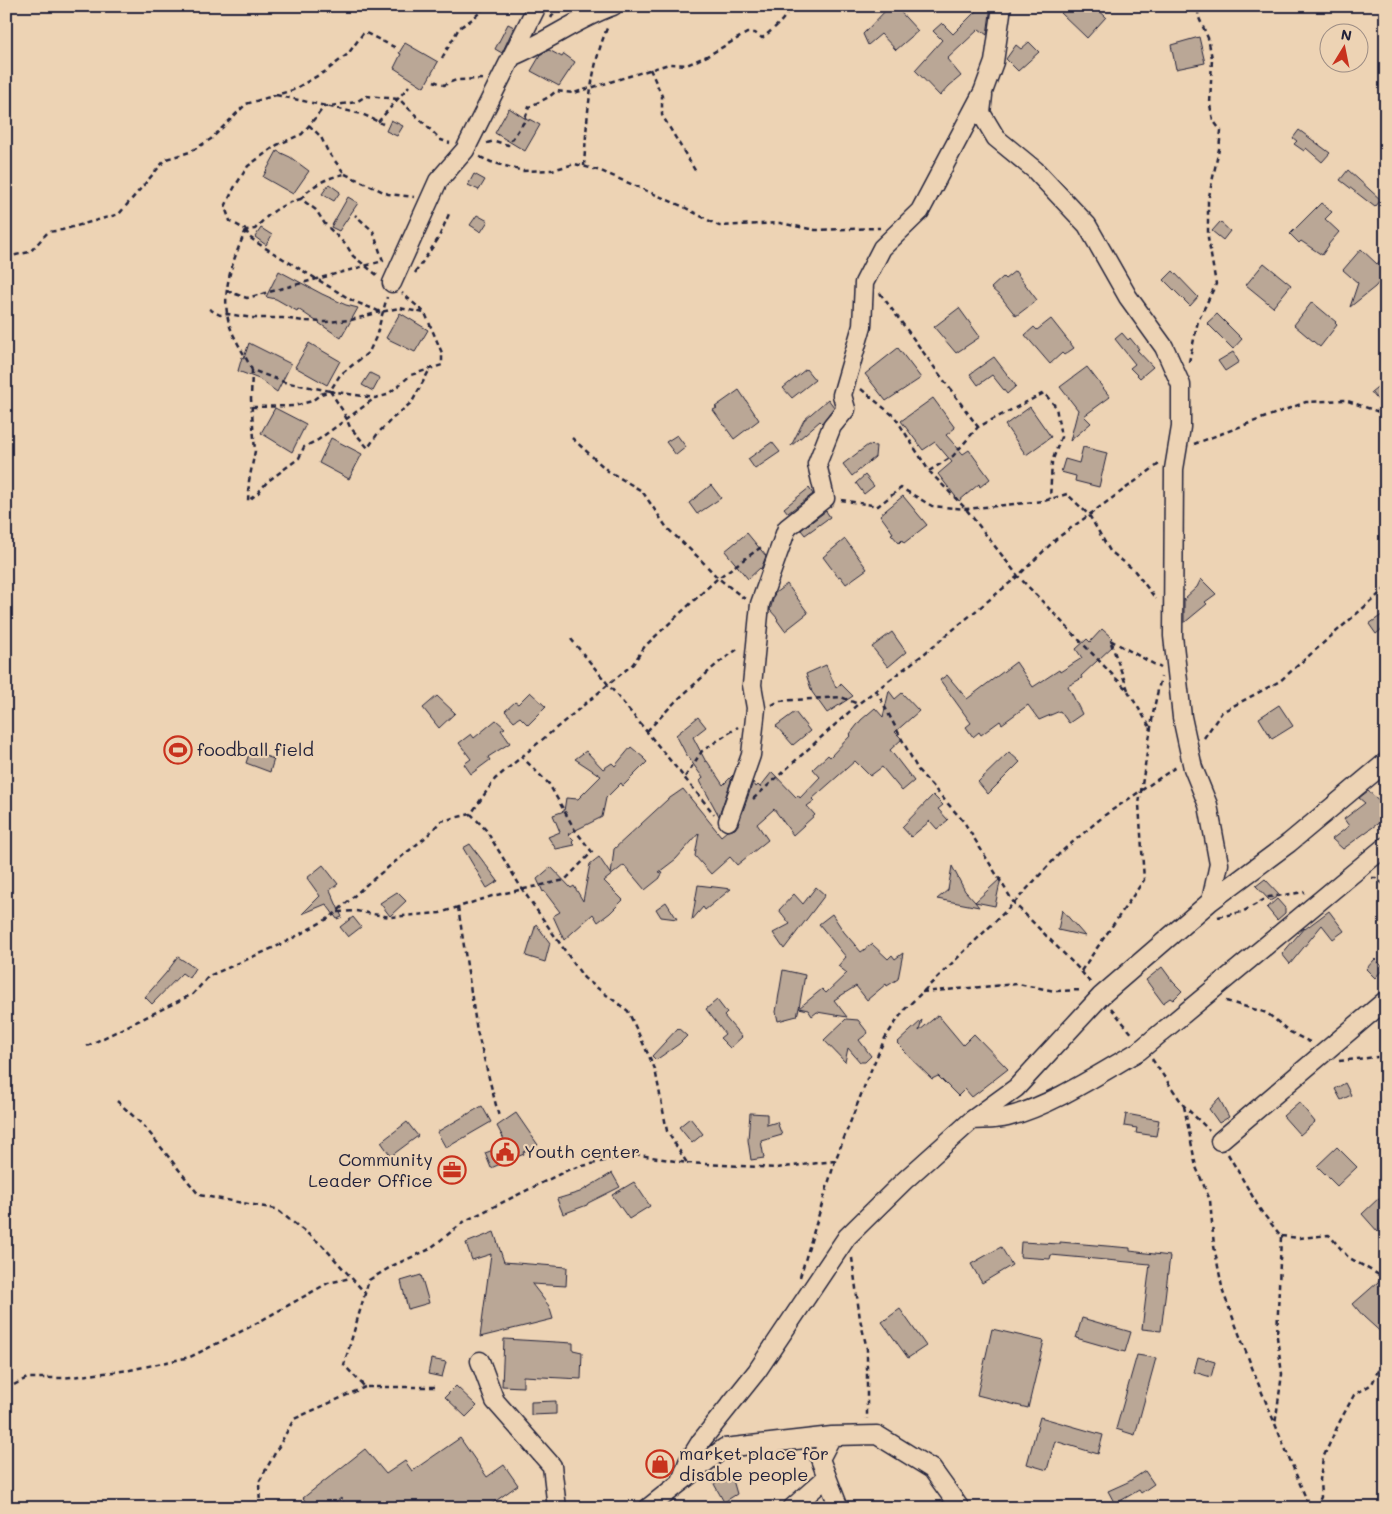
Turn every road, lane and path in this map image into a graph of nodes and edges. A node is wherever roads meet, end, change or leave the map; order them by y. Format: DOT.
graph roads {
  1 [pos="486,6"];
  2 [pos="537,6"];
  3 [pos="613,6"];
  4 [pos="790,6"];
  5 [pos="1002,6"];
  6 [pos="1197,6"];
  7 [pos="608,24"];
  8 [pos="396,48"];
  9 [pos="512,56"];
  10 [pos="442,58"];
  11 [pos="650,70"];
  12 [pos="434,81"];
  13 [pos="499,84"];
  14 [pos="408,86"];
  15 [pos="592,88"];
  16 [pos="983,92"];
  17 [pos="274,95"];
  18 [pos="398,99"];
  19 [pos="324,107"];
  20 [pos="378,122"];
  21 [pos="382,124"];
  22 [pos="309,126"];
  23 [pos="468,144"];
  24 [pos="584,166"];
  25 [pos="696,172"];
  26 [pos="345,174"];
  27 [pos="301,198"];
  28 [pos="430,200"];
  29 [pos="449,214"];
  30 [pos="355,215"];
  31 [pos="246,230"];
  32 [pos="899,232"];
  33 [pos="6,257"];
  34 [pos="364,266"];
  35 [pos="868,276"];
  36 [pos="317,279"];
  37 [pos="392,284"];
  38 [pos="227,291"];
  39 [pos="210,309"];
  40 [pos="382,312"];
  41 [pos="425,313"];
  42 [pos="228,314"];
  43 [pos="1188,367"];
  44 [pos="430,368"];
  45 [pos="252,370"];
  46 [pos="847,377"];
  47 [pos="330,391"];
  48 [pos="375,398"];
  49 [pos="252,407"];
  50 [pos="1386,418"];
  51 [pos="346,419"];
  52 [pos="978,428"];
  53 [pos="572,438"];
  54 [pos="1177,452"];
  55 [pos="929,471"];
  56 [pos="825,498"];
  57 [pos="1050,499"];
  58 [pos="966,509"];
  59 [pos="1089,515"];
  60 [pos="764,545"];
  61 [pos="1018,576"];
  62 [pos="718,578"];
  63 [pos="1386,588"];
  64 [pos="1156,600"];
  65 [pos="759,609"];
  66 [pos="758,632"];
  67 [pos="571,639"];
  68 [pos="608,684"];
  69 [pos="876,690"];
  70 [pos="1128,691"];
  71 [pos="1151,728"];
  72 [pos="647,730"];
  73 [pos="522,757"];
  74 [pos="1191,757"];
  75 [pos="1386,762"];
  76 [pos="1141,790"];
  77 [pos="471,814"];
  78 [pos="728,821"];
  79 [pos="1386,846"];
  80 [pos="1349,876"];
  81 [pos="1386,886"];
  82 [pos="522,889"];
  83 [pos="1307,892"];
  84 [pos="1014,903"];
  85 [pos="458,907"];
  86 [pos="1213,909"];
  87 [pos="337,912"];
  88 [pos="1081,971"];
  89 [pos="921,992"];
  90 [pos="1205,995"];
  91 [pos="1101,996"];
  92 [pos="1386,1000"];
  93 [pos="1137,1039"];
  94 [pos="87,1046"];
  95 [pos="1326,1050"];
  96 [pos="1149,1054"];
  97 [pos="1386,1056"];
  98 [pos="117,1102"];
  99 [pos="1184,1106"];
  100 [pos="499,1117"];
  101 [pos="972,1120"];
  102 [pos="1220,1140"];
  103 [pos="835,1161"];
  104 [pos="687,1163"];
  105 [pos="1281,1236"];
  106 [pos="847,1237"];
  107 [pos="351,1278"];
  108 [pos="1386,1282"];
  109 [pos="797,1285"];
  110 [pos="365,1293"];
  111 [pos="1386,1353"];
  112 [pos="480,1361"];
  113 [pos="1382,1362"];
  114 [pos="1386,1364"];
  115 [pos="365,1387"];
  116 [pos="435,1387"];
  117 [pos="6,1388"];
  118 [pos="1275,1425"];
  119 [pos="867,1435"];
  120 [pos="832,1436"];
  121 [pos="827,1476"];
  122 [pos="681,1481"];
  123 [pos="260,1508"];
  124 [pos="557,1508"];
  125 [pos="648,1508"];
  126 [pos="792,1508"];
  127 [pos="839,1508"];
  128 [pos="960,1508"];
  129 [pos="1310,1508"];
  130 [pos="1316,1508"];
  1 -- 10 [label="path"];
  2 -- 9 [label="street"];
  3 -- 9 [label="street"];
  4 -- 11 [label="path"];
  5 -- 16 [label="street"];
  6 -- 43 [label="path"];
  7 -- 15 [label="path"];
  8 -- 17 [label="path"];
  9 -- 13 [label="street"];
  11 -- 15 [label="path"];
  11 -- 25 [label="path"];
  12 -- 13 [label="path"];
  13 -- 23 [label="street"];
  14 -- 18 [label="path"];
  15 -- 23 [label="path"];
  15 -- 24 [label="path"];
  16 -- 32 [label="street"];
  16 -- 54 [label="street"];
  17 -- 19 [label="path"];
  17 -- 33 [label="path"];
  18 -- 19 [label="path"];
  18 -- 20 [label="path"];
  18 -- 23 [label="path"];
  19 -- 20 [label="path"];
  19 -- 22 [label="path"];
  20 -- 21 [label="path"];
  22 -- 26 [label="path"];
  22 -- 31 [label="path"];
  23 -- 24 [label="path"];
  23 -- 28 [label="street"];
  24 -- 32 [label="path"];
  26 -- 27 [label="path"];
  26 -- 28 [label="path"];
  27 -- 31 [label="path"];
  27 -- 34 [label="path"];
  28 -- 37 [label="street"];
  29 -- 37 [label="path"];
  30 -- 34 [label="path"];
  31 -- 36 [label="path"];
  31 -- 38 [label="path"];
  32 -- 35 [label="street"];
  34 -- 36 [label="path"];
  34 -- 37 [label="path"];
  35 -- 46 [label="street"];
  35 -- 52 [label="path"];
  36 -- 38 [label="path"];
  36 -- 40 [label="path"];
  37 -- 40 [label="path"];
  37 -- 41 [label="path"];
  38 -- 42 [label="path"];
  39 -- 42 [label="path"];
  40 -- 41 [label="path"];
  40 -- 42 [label="path"];
  40 -- 47 [label="path"];
  41 -- 44 [label="path"];
  42 -- 45 [label="path"];
  44 -- 48 [label="path"];
  44 -- 51 [label="path"];
  45 -- 47 [label="path"];
  45 -- 49 [label="path"];
  46 -- 55 [label="path"];
  46 -- 56 [label="street"];
  47 -- 48 [label="path"];
  47 -- 49 [label="path"];
  47 -- 51 [label="path"];
  48 -- 51 [label="path"];
  49 -- 51 [label="path"];
  50 -- 54 [label="path"];
  52 -- 55 [label="path"];
  52 -- 57 [label="path"];
  53 -- 62 [label="path"];
  54 -- 59 [label="path"];
  54 -- 74 [label="street"];
  55 -- 58 [label="path"];
  56 -- 58 [label="path"];
  56 -- 65 [label="street"];
  57 -- 58 [label="path"];
  57 -- 59 [label="path"];
  58 -- 61 [label="path"];
  59 -- 61 [label="path"];
  59 -- 64 [label="path"];
  60 -- 62 [label="path"];
  61 -- 69 [label="path"];
  61 -- 70 [label="path"];
  62 -- 65 [label="path"];
  62 -- 68 [label="path"];
  63 -- 74 [label="path"];
  65 -- 66 [label="street"];
  66 -- 72 [label="path"];
  66 -- 78 [label="street"];
  67 -- 68 [label="path"];
  68 -- 72 [label="path"];
  68 -- 73 [label="path"];
  69 -- 78 [label="path"];
  69 -- 84 [label="path"];
  70 -- 71 [label="path"];
  70 -- 71 [label="path"];
  71 -- 76 [label="path"];
  72 -- 78 [label="path"];
  73 -- 77 [label="path"];
  73 -- 82 [label="path"];
  74 -- 76 [label="path"];
  74 -- 86 [label="street"];
  75 -- 86 [label="street"];
  76 -- 84 [label="path"];
  76 -- 88 [label="path"];
  77 -- 82 [label="path"];
  77 -- 87 [label="path"];
  79 -- 80 [label="street"];
  80 -- 81 [label="path"];
  80 -- 90 [label="street"];
  82 -- 85 [label="path"];
  82 -- 104 [label="path"];
  83 -- 86 [label="path"];
  84 -- 88 [label="path"];
  84 -- 89 [label="path"];
  85 -- 87 [label="path"];
  85 -- 100 [label="path"];
  86 -- 91 [label="street"];
  87 -- 94 [label="path"];
  88 -- 91 [label="path"];
  89 -- 91 [label="path"];
  89 -- 103 [label="path"];
  90 -- 95 [label="path"];
  90 -- 101 [label="street"];
  91 -- 93 [label="path"];
  91 -- 101 [label="street"];
  92 -- 95 [label="street"];
  95 -- 97 [label="path"];
  95 -- 102 [label="street"];
  96 -- 99 [label="path"];
  98 -- 107 [label="path"];
  99 -- 102 [label="path"];
  99 -- 118 [label="path"];
  101 -- 106 [label="street"];
  102 -- 105 [label="path"];
  103 -- 104 [label="path"];
  103 -- 109 [label="path"];
  104 -- 110 [label="path"];
  105 -- 108 [label="path"];
  105 -- 118 [label="path"];
  106 -- 119 [label="path"];
  106 -- 122 [label="street"];
  107 -- 110 [label="path"];
  107 -- 117 [label="path"];
  110 -- 115 [label="path"];
  111 -- 113 [label="path"];
  112 -- 124 [label="street"];
  113 -- 114 [label="path"];
  113 -- 130 [label="path"];
  115 -- 116 [label="path"];
  115 -- 123 [label="path"];
  118 -- 129 [label="path"];
  119 -- 120 [label="street"];
  119 -- 128 [label="street"];
  120 -- 121 [label="street"];
  120 -- 122 [label="street"];
  121 -- 126 [label="street"];
  121 -- 127 [label="street"];
  122 -- 125 [label="street"];
}
